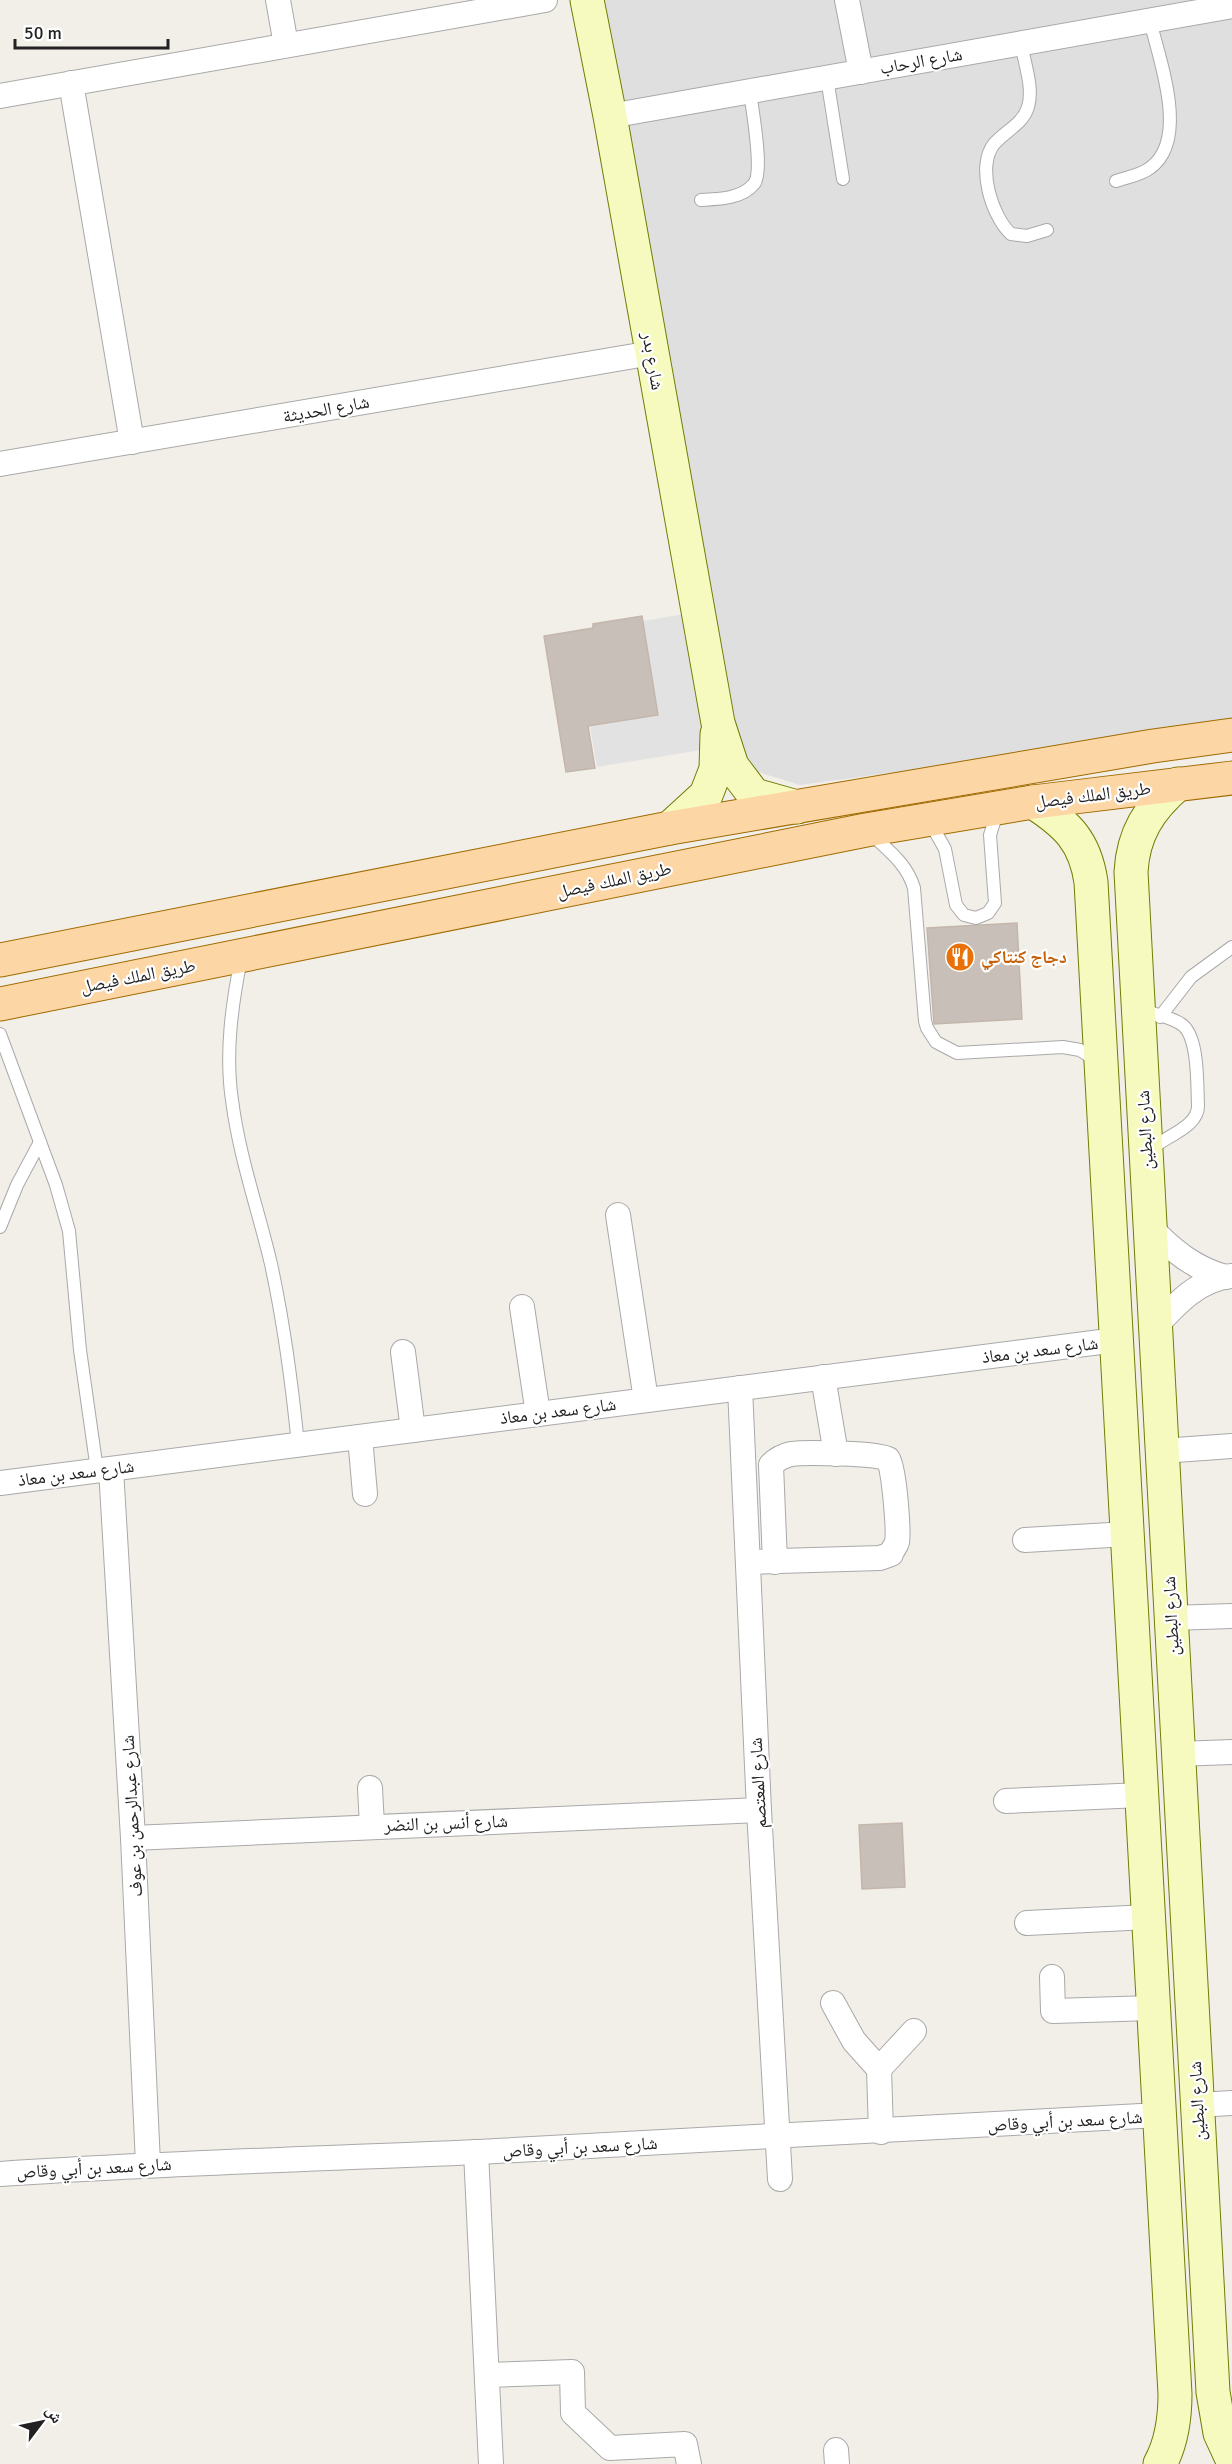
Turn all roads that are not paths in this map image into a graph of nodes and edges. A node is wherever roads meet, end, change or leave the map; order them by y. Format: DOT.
graph roads {
  1 [pos="278,0"];
  2 [pos="545,0"];
  3 [pos="587,0"];
  4 [pos="847,0"];
  5 [pos="1232,6"];
  6 [pos="1148,10"];
  7 [pos="1021,43"];
  8 [pos="286,45"];
  9 [pos="861,72"];
  10 [pos="827,78"];
  11 [pos="72,83"];
  12 [pos="750,92"];
  13 [pos="0,96"];
  14 [pos="610,116"];
  15 [pos="843,179"];
  16 [pos="1116,181"];
  17 [pos="701,200"];
  18 [pos="1047,230"];
  19 [pos="652,353"];
  20 [pos="132,442"];
  21 [pos="0,464"];
  22 [pos="718,723"];
  23 [pos="1232,735"];
  24 [pos="1232,778"];
  25 [pos="1178,784"];
  26 [pos="1032,802"];
  27 [pos="797,807"];
  28 [pos="1000,808"];
  29 [pos="924,820"];
  30 [pos="670,828"];
  31 [pos="866,830"];
  32 [pos="1232,947"];
  33 [pos="242,955"];
  34 [pos="0,960"];
  35 [pos="1097,995"];
  36 [pos="0,1004"];
  37 [pos="1150,1012"];
  38 [pos="0,1034"];
  39 [pos="1101,1066"];
  40 [pos="40,1142"];
  41 [pos="1147,1152"];
  42 [pos="618,1215"];
  43 [pos="0,1227"];
  44 [pos="1150,1228"];
  45 [pos="1228,1277"];
  46 [pos="522,1307"];
  47 [pos="1156,1326"];
  48 [pos="1116,1340"];
  49 [pos="403,1352"];
  50 [pos="823,1377"];
  51 [pos="740,1388"];
  52 [pos="646,1400"];
  53 [pos="538,1414"];
  54 [pos="413,1430"];
  55 [pos="360,1437"];
  56 [pos="298,1445"];
  57 [pos="1232,1446"];
  58 [pos="1162,1451"];
  59 [pos="836,1454"];
  60 [pos="104,1470"];
  61 [pos="0,1483"];
  62 [pos="365,1494"];
  63 [pos="1127,1534"];
  64 [pos="1025,1540"];
  65 [pos="748,1562"];
  66 [pos="775,1562"];
  67 [pos="1168,1566"];
  68 [pos="1232,1616"];
  69 [pos="1171,1618"];
  70 [pos="1232,1752"];
  71 [pos="1179,1754"];
  72 [pos="370,1788"];
  73 [pos="1141,1795"];
  74 [pos="1006,1800"];
  75 [pos="759,1810"];
  76 [pos="372,1827"];
  77 [pos="133,1838"];
  78 [pos="1148,1917"];
  79 [pos="1027,1923"];
  80 [pos="1052,1977"];
  81 [pos="826,2004"];
  82 [pos="1153,2008"];
  83 [pos="914,2031"];
  84 [pos="879,2069"];
  85 [pos="1232,2103"];
  86 [pos="1197,2105"];
  87 [pos="1159,2115"];
  88 [pos="881,2132"];
  89 [pos="779,2137"];
  90 [pos="476,2152"];
  91 [pos="148,2164"];
  92 [pos="0,2174"];
  93 [pos="780,2179"];
  94 [pos="487,2375"];
  95 [pos="1232,2459"];
  96 [pos="491,2464"];
  97 [pos="689,2464"];
  98 [pos="1160,2464"];
  1 -- 8 [label="street"];
  2 -- 8 [label="street"];
  3 -- 14 [label="street, شارع بدر"];
  4 -- 9 [label="street"];
  5 -- 6 [label="street, شارع الرحاب"];
  6 -- 7 [label="street, شارع الرحاب"];
  6 -- 16 [label="lane"];
  7 -- 9 [label="street, شارع الرحاب"];
  7 -- 18 [label="lane"];
  8 -- 11 [label="street"];
  9 -- 10 [label="street, شارع الرحاب"];
  10 -- 12 [label="street, شارع الرحاب"];
  10 -- 15 [label="lane"];
  11 -- 13 [label="street"];
  11 -- 20 [label="street"];
  12 -- 14 [label="street, شارع الرحاب"];
  12 -- 17 [label="lane"];
  14 -- 19 [label="street, شارع بدر"];
  19 -- 20 [label="street, شارع الحديثة"];
  19 -- 22 [label="street, شارع بدر"];
  20 -- 21 [label="street, شارع الحديثة"];
  22 -- 27 [label="street, شارع بدر"];
  22 -- 30 [label="street, شارع بدر"];
  23 -- 27 [label="main road, طريق الملك فيصل"];
  24 -- 25 [label="main road, طريق الملك فيصل"];
  25 -- 26 [label="main road, طريق الملك فيصل"];
  25 -- 37 [label="street, شارع البطين"];
  26 -- 28 [label="main road, طريق الملك فيصل"];
  26 -- 35 [label="street"];
  27 -- 30 [label="main road, طريق الملك فيصل"];
  28 -- 29 [label="main road, طريق الملك فيصل"];
  28 -- 29 [label="lane"];
  29 -- 31 [label="main road, طريق الملك فيصل"];
  30 -- 34 [label="main road, طريق الملك فيصل"];
  31 -- 33 [label="main road, طريق الملك فيصل"];
  31 -- 39 [label="lane"];
  32 -- 37 [label="lane"];
  33 -- 36 [label="main road, طريق الملك فيصل"];
  33 -- 56 [label="lane"];
  35 -- 37 [label="street"];
  35 -- 39 [label="street"];
  37 -- 41 [label="street, شارع البطين"];
  37 -- 41 [label="lane"];
  38 -- 40 [label="lane"];
  39 -- 48 [label="street"];
  40 -- 43 [label="lane"];
  40 -- 60 [label="lane"];
  41 -- 44 [label="street, شارع البطين"];
  42 -- 52 [label="street"];
  44 -- 45 [label="street"];
  44 -- 47 [label="street, شارع البطين"];
  45 -- 47 [label="street"];
  46 -- 53 [label="street"];
  47 -- 58 [label="street, شارع البطين"];
  48 -- 50 [label="street, شارع سعد بن معاذ"];
  48 -- 63 [label="street"];
  49 -- 54 [label="street"];
  50 -- 51 [label="street, شارع سعد بن معاذ"];
  50 -- 59 [label="street"];
  51 -- 52 [label="street, شارع سعد بن معاذ"];
  51 -- 65 [label="street, شارع المعتصم"];
  52 -- 53 [label="street, شارع سعد بن معاذ"];
  53 -- 54 [label="street, شارع سعد بن معاذ"];
  54 -- 55 [label="street, شارع سعد بن معاذ"];
  55 -- 56 [label="street, شارع سعد بن معاذ"];
  55 -- 62 [label="street"];
  56 -- 60 [label="street, شارع سعد بن معاذ"];
  57 -- 58 [label="street"];
  58 -- 67 [label="street, شارع البطين"];
  59 -- 66 [label="street"];
  59 -- 66 [label="street"];
  60 -- 61 [label="street, شارع سعد بن معاذ"];
  60 -- 77 [label="street, شارع عبدالرحمن بن عوف"];
  63 -- 64 [label="street"];
  63 -- 67 [label="street"];
  63 -- 73 [label="street"];
  65 -- 66 [label="street"];
  65 -- 75 [label="street, شارع المعتصم"];
  67 -- 69 [label="street, شارع البطين"];
  68 -- 69 [label="street"];
  69 -- 71 [label="street, شارع البطين"];
  70 -- 71 [label="street"];
  71 -- 86 [label="street, شارع البطين"];
  72 -- 76 [label="street"];
  73 -- 74 [label="street"];
  73 -- 78 [label="street"];
  75 -- 76 [label="street, شارع أنس بن النضر"];
  75 -- 89 [label="street, شارع المعتصم"];
  76 -- 77 [label="street, شارع أنس بن النضر"];
  77 -- 91 [label="street, شارع عبدالرحمن بن عوف"];
  78 -- 79 [label="street"];
  78 -- 82 [label="street"];
  80 -- 82 [label="street"];
  81 -- 84 [label="street"];
  82 -- 87 [label="street"];
  83 -- 84 [label="street"];
  84 -- 88 [label="street"];
  85 -- 86 [label="street"];
  86 -- 95 [label="street, شارع البطين"];
  87 -- 88 [label="street, شارع سعد بن أبي وقاص"];
  87 -- 98 [label="street"];
  88 -- 89 [label="street, شارع سعد بن أبي وقاص"];
  89 -- 90 [label="street, شارع سعد بن أبي وقاص"];
  89 -- 93 [label="street, شارع المعتصم"];
  90 -- 91 [label="street, شارع سعد بن أبي وقاص"];
  90 -- 94 [label="street"];
  91 -- 92 [label="street, شارع سعد بن أبي وقاص"];
  94 -- 96 [label="street"];
  94 -- 97 [label="street"];
}
